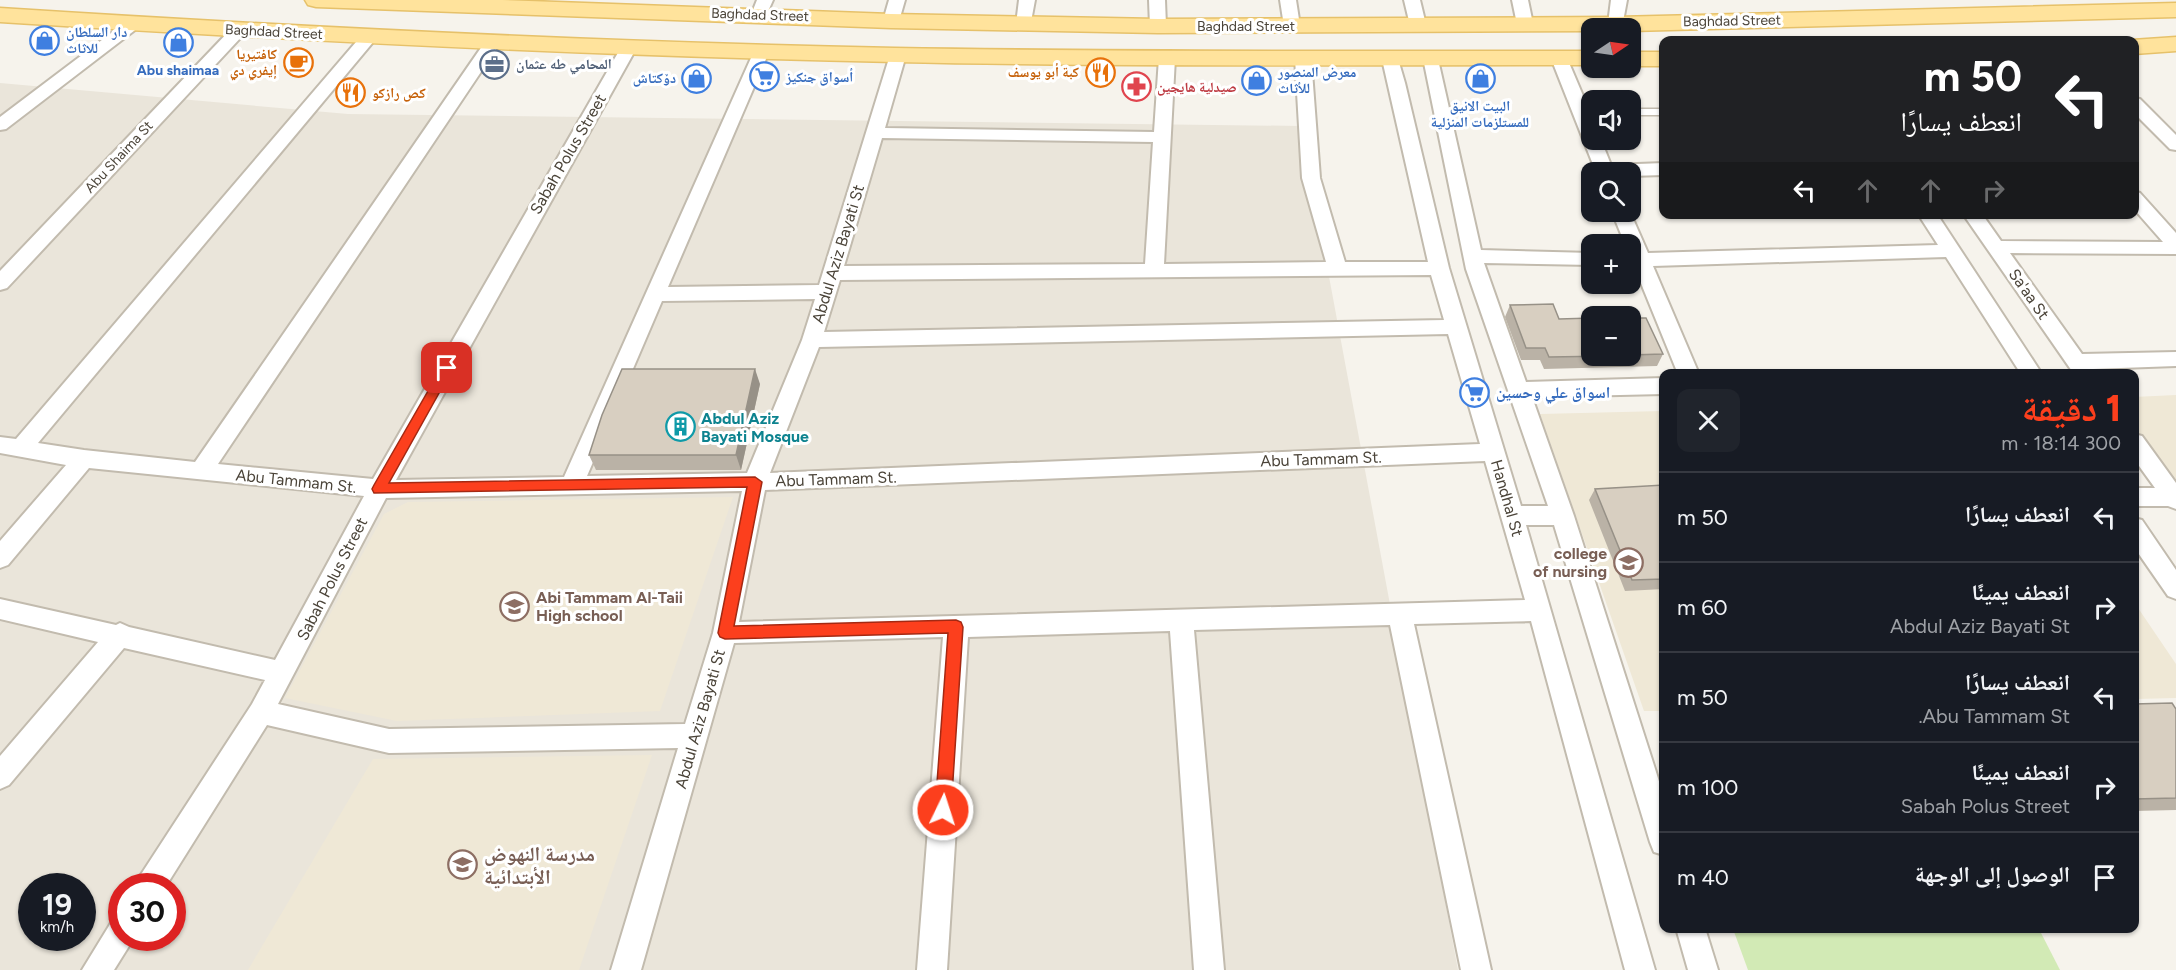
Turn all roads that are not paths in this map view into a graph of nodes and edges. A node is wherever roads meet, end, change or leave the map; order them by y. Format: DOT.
graph roads {
  1 [pos="316,0"];
  2 [pos="1027,0"];
  3 [pos="1157,0"];
  4 [pos="1288,0"];
  5 [pos="1412,0"];
  6 [pos="1520,0"];
  7 [pos="1619,0"];
  8 [pos="374,1"];
  9 [pos="562,4"];
  10 [pos="461,5"];
  11 [pos="762,7"];
  12 [pos="894,10"];
  13 [pos="2176,10"];
  14 [pos="720,14"];
  15 [pos="1,16"];
  16 [pos="1617,18"];
  17 [pos="1641,23"];
  18 [pos="133,24"];
  19 [pos="1024,24"];
  20 [pos="1525,24"];
  21 [pos="1581,24"];
  22 [pos="1418,25"];
  23 [pos="1158,26"];
  24 [pos="1292,26"];
  25 [pos="239,30"];
  26 [pos="368,38"];
  27 [pos="422,40"];
  28 [pos="493,42"];
  29 [pos="2176,44"];
  30 [pos="629,47"];
  31 [pos="2139,47"];
  32 [pos="705,50"];
  33 [pos="761,51"];
  34 [pos="898,55"];
  35 [pos="1167,58"];
  36 [pos="1303,58"];
  37 [pos="1559,58"];
  38 [pos="1581,58"];
  39 [pos="1641,58"];
  40 [pos="1659,58"];
  41 [pos="1389,59"];
  42 [pos="1420,76"];
  43 [pos="1581,102"];
  44 [pos="2139,108"];
  45 [pos="1641,112"];
  46 [pos="1659,112"];
  47 [pos="0,125"];
  48 [pos="874,133"];
  49 [pos="1163,137"];
  50 [pos="2176,146"];
  51 [pos="1659,169"];
  52 [pos="1641,170"];
  53 [pos="2139,203"];
  54 [pos="1930,219"];
  55 [pos="1975,219"];
  56 [pos="1995,247"];
  57 [pos="2176,247"];
  58 [pos="1951,251"];
  59 [pos="1474,256"];
  60 [pos="1581,259"];
  61 [pos="1641,260"];
  62 [pos="1439,267"];
  63 [pos="1337,268"];
  64 [pos="1154,270"];
  65 [pos="1641,271"];
  66 [pos="829,282"];
  67 [pos="0,284"];
  68 [pos="655,294"];
  69 [pos="1456,327"];
  70 [pos="812,340"];
  71 [pos="2176,359"];
  72 [pos="2081,368"];
  73 [pos="1687,369"];
  74 [pos="2029,369"];
  75 [pos="1659,386"];
  76 [pos="1518,390"];
  77 [pos="10,446"];
  78 [pos="2139,449"];
  79 [pos="1494,452"];
  80 [pos="84,459"];
  81 [pos="201,471"];
  82 [pos="755,482"];
  83 [pos="572,485"];
  84 [pos="379,489"];
  85 [pos="2139,497"];
  86 [pos="2175,498"];
  87 [pos="1512,515"];
  88 [pos="1563,516"];
  89 [pos="2139,534"];
  90 [pos="0,558"];
  91 [pos="2176,590"];
  92 [pos="0,609"];
  93 [pos="1540,610"];
  94 [pos="1401,615"];
  95 [pos="1181,620"];
  96 [pos="956,627"];
  97 [pos="725,633"];
  98 [pos="120,634"];
  99 [pos="283,674"];
  100 [pos="261,712"];
  101 [pos="696,736"];
  102 [pos="0,776"];
  103 [pos="1659,826"];
  104 [pos="158,873"];
  105 [pos="1692,933"];
  106 [pos="109,951"];
  107 [pos="97,970"];
  108 [pos="626,970"];
  109 [pos="932,970"];
  110 [pos="1209,970"];
  111 [pos="1476,970"];
  112 [pos="1640,970"];
  113 [pos="1703,970"];
  1 -- 8 [label="main road, Baghdad Street"];
  2 -- 19 [label="street"];
  3 -- 23 [label="street"];
  4 -- 24 [label="street"];
  5 -- 22 [label="street"];
  6 -- 20 [label="street"];
  7 -- 16 [label="street"];
  8 -- 10 [label="main road, Baghdad Street"];
  9 -- 10 [label="main road, Baghdad Street"];
  9 -- 14 [label="main road, Baghdad Street"];
  10 -- 27 [label="main road"];
  11 -- 12 [label="main road, Baghdad Street"];
  11 -- 14 [label="main road, Baghdad Street"];
  12 -- 19 [label="main road, Baghdad Street"];
  13 -- 17 [label="main road, Baghdad Street"];
  14 -- 32 [label="main road"];
  15 -- 18 [label="main road, Baghdad Street"];
  18 -- 25 [label="main road, Baghdad Street"];
  18 -- 47 [label="street"];
  19 -- 23 [label="main road, Baghdad Street"];
  20 -- 21 [label="main road, Baghdad Street"];
  20 -- 22 [label="main road, Baghdad Street"];
  22 -- 24 [label="main road, Baghdad Street"];
  23 -- 24 [label="main road, Baghdad Street"];
  25 -- 26 [label="main road, Baghdad Street"];
  25 -- 67 [label="street, Abu Shaima St"];
  26 -- 27 [label="main road, Baghdad Street"];
  26 -- 77 [label="street"];
  27 -- 28 [label="main road, Baghdad Street"];
  28 -- 30 [label="main road, Baghdad Street"];
  28 -- 81 [label="street"];
  29 -- 31 [label="main road"];
  30 -- 32 [label="main road, Baghdad Street"];
  30 -- 84 [label="street, Sabah Polus Street"];
  32 -- 33 [label="main road, Baghdad Street"];
  33 -- 34 [label="main road, Baghdad Street"];
  33 -- 68 [label="street"];
  34 -- 35 [label="main road, Baghdad Street"];
  34 -- 48 [label="street, Abdul Aziz Bayati St"];
  35 -- 36 [label="main road, Baghdad Street"];
  35 -- 49 [label="street"];
  36 -- 41 [label="main road, Baghdad Street"];
  36 -- 63 [label="street"];
  37 -- 38 [label="main road, Baghdad Street"];
  37 -- 42 [label="main road, Baghdad Street"];
  37 -- 43 [label="street"];
  39 -- 40 [label="main road"];
  41 -- 42 [label="main road, Baghdad Street"];
  41 -- 42 [label="street, Handhal St"];
  42 -- 59 [label="street, Handhal St"];
  42 -- 62 [label="street, Handhal St"];
  44 -- 50 [label="street"];
  45 -- 46 [label="lane"];
  48 -- 49 [label="street"];
  48 -- 66 [label="street, Abdul Aziz Bayati St"];
  49 -- 64 [label="street"];
  51 -- 52 [label="street"];
  53 -- 57 [label="street"];
  54 -- 58 [label="street"];
  55 -- 56 [label="street, Sa'aa St"];
  56 -- 57 [label="street"];
  56 -- 72 [label="street, Sa'aa St"];
  58 -- 61 [label="street"];
  58 -- 74 [label="street"];
  59 -- 60 [label="street"];
  59 -- 76 [label="street, Handhal St"];
  62 -- 63 [label="street"];
  62 -- 69 [label="street, Handhal St"];
  63 -- 64 [label="street"];
  64 -- 66 [label="street"];
  65 -- 73 [label="street"];
  66 -- 68 [label="street"];
  66 -- 70 [label="street, Abdul Aziz Bayati St"];
  68 -- 83 [label="street"];
  69 -- 70 [label="street"];
  69 -- 79 [label="street, Handhal St"];
  70 -- 82 [label="street, Abdul Aziz Bayati St"];
  71 -- 72 [label="street"];
  75 -- 76 [label="street"];
  76 -- 88 [label="street, Handhal St"];
  77 -- 80 [label="street, Abu Tammam St."];
  78 -- 86 [label="street"];
  79 -- 82 [label="street, Abu Tammam St."];
  79 -- 87 [label="street, Handhal St"];
  80 -- 81 [label="street, Abu Tammam St."];
  80 -- 90 [label="street"];
  81 -- 84 [label="street, Abu Tammam St."];
  82 -- 83 [label="street, Abu Tammam St."];
  82 -- 97 [label="street, Abdul Aziz Bayati St"];
  83 -- 84 [label="street, Abu Tammam St."];
  84 -- 99 [label="street, Sabah Polus Street"];
  85 -- 86 [label="street"];
  87 -- 88 [label="street"];
  87 -- 93 [label="street, Handhal St"];
  88 -- 103 [label="street, Handhal St"];
  89 -- 91 [label="street"];
  92 -- 98 [label="street"];
  93 -- 94 [label="street"];
  93 -- 112 [label="street, Handhal St"];
  94 -- 95 [label="street"];
  94 -- 111 [label="street"];
  95 -- 96 [label="street"];
  95 -- 110 [label="street"];
  96 -- 97 [label="street"];
  96 -- 109 [label="street"];
  97 -- 101 [label="street, Abdul Aziz Bayati St"];
  98 -- 99 [label="street"];
  98 -- 102 [label="street"];
  99 -- 100 [label="street, Sabah Polus Street"];
  100 -- 101 [label="street"];
  100 -- 104 [label="street, Sabah Polus Street"];
  101 -- 108 [label="street, Abdul Aziz Bayati St"];
  105 -- 113 [label="street"];
  106 -- 107 [label="street"];
}
